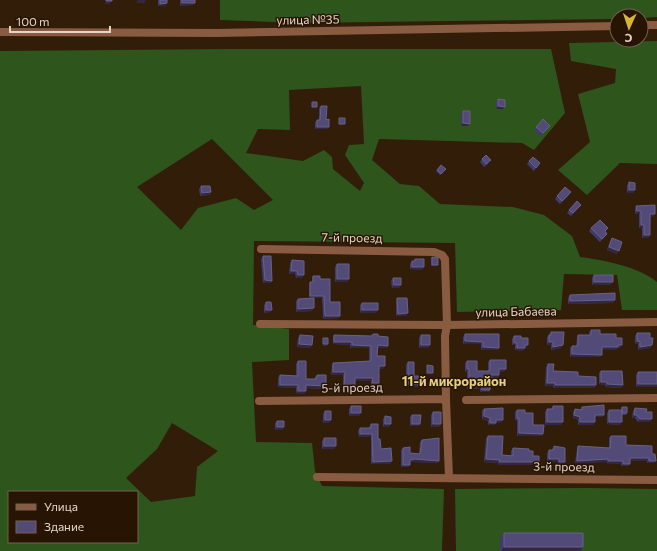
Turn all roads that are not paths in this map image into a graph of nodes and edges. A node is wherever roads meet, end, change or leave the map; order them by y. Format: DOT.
graph roads {
  1 [pos="609,26"];
  2 [pos="0,32"];
  3 [pos="261,249"];
  4 [pos="657,322"];
  5 [pos="260,324"];
  6 [pos="447,325"];
  7 [pos="657,398"];
  8 [pos="446,400"];
  9 [pos="466,400"];
  10 [pos="259,401"];
  11 [pos="317,477"];
  12 [pos="449,478"];
  13 [pos="657,480"];
  1 -- 2 [label="street, улица №35"];
  3 -- 6 [label="street, 7-й проезд"];
  4 -- 6 [label="street, улица Бабаева"];
  5 -- 6 [label="street, улица Бабаева"];
  6 -- 8 [label="street"];
  7 -- 9 [label="street"];
  8 -- 10 [label="street, 5-й проезд"];
  8 -- 12 [label="street"];
  11 -- 12 [label="street, 3-й проезд"];
  12 -- 13 [label="street, 3-й проезд"];
}
